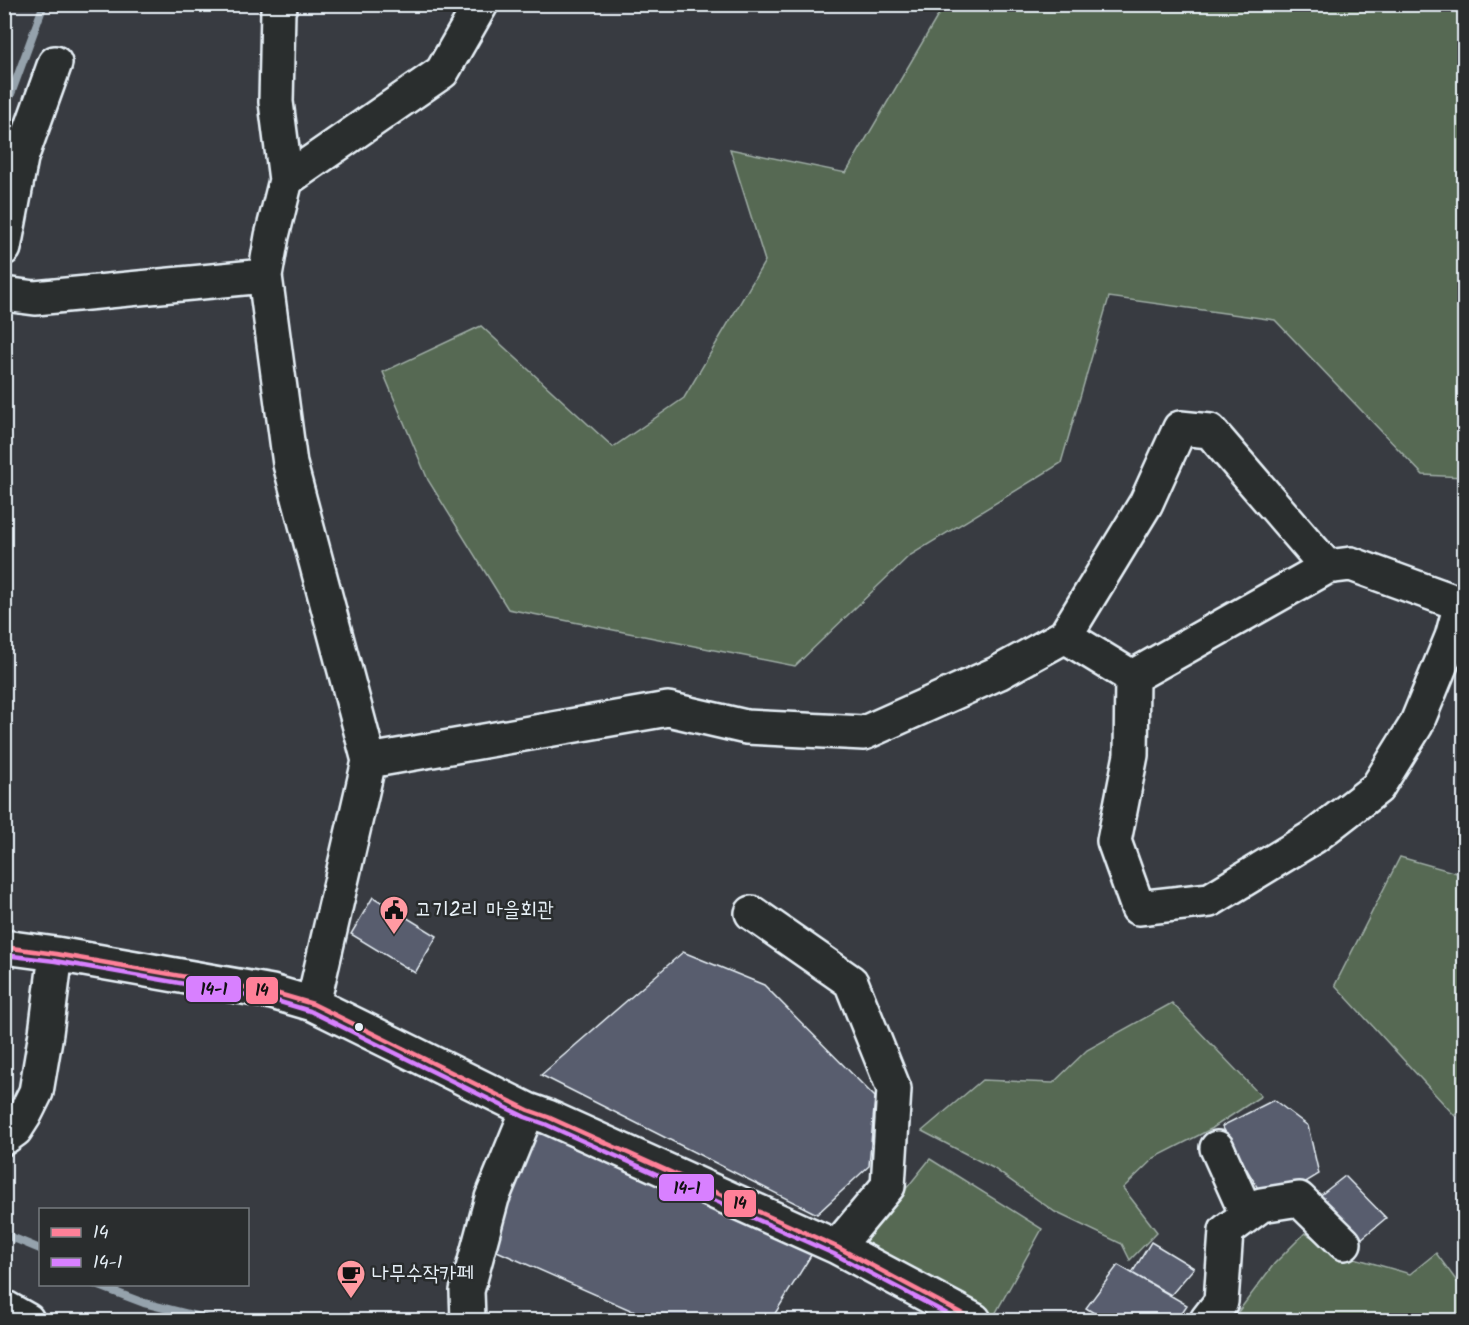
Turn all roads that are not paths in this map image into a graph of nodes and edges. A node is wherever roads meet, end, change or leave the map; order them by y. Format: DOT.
graph roads {
  1 [pos="281,4"];
  2 [pos="481,4"];
  3 [pos="55,63"];
  4 [pos="286,180"];
  5 [pos="4,248"];
  6 [pos="265,276"];
  7 [pos="4,294"];
  8 [pos="1327,567"];
  9 [pos="1463,604"];
  10 [pos="1065,636"];
  11 [pos="1132,677"];
  12 [pos="369,761"];
  13 [pos="752,913"];
  14 [pos="4,947"];
  15 [pos="56,954"];
  16 [pos="313,1004"];
  17 [pos="528,1110"];
  18 [pos="4,1138"];
  19 [pos="1217,1148"];
  20 [pos="1247,1215"];
  21 [pos="1344,1243"];
  22 [pos="837,1246"];
  23 [pos="4,1307"];
  24 [pos="27,1320"];
  25 [pos="468,1320"];
  26 [pos="974,1320"];
  27 [pos="1207,1320"];
  1 -- 4 [label="street"];
  2 -- 4 [label="street"];
  3 -- 5 [label="street"];
  4 -- 6 [label="street"];
  6 -- 7 [label="street"];
  6 -- 12 [label="street"];
  8 -- 9 [label="street"];
  8 -- 10 [label="street"];
  8 -- 11 [label="street"];
  9 -- 11 [label="street"];
  10 -- 11 [label="street"];
  10 -- 12 [label="street"];
  12 -- 16 [label="street"];
  13 -- 22 [label="street"];
  14 -- 15 [label="street"];
  15 -- 16 [label="street"];
  15 -- 18 [label="street"];
  16 -- 17 [label="street"];
  17 -- 22 [label="street"];
  17 -- 25 [label="street"];
  19 -- 20 [label="street"];
  20 -- 21 [label="street"];
  20 -- 27 [label="street"];
  22 -- 26 [label="street"];
  23 -- 24 [label="street"];
}
